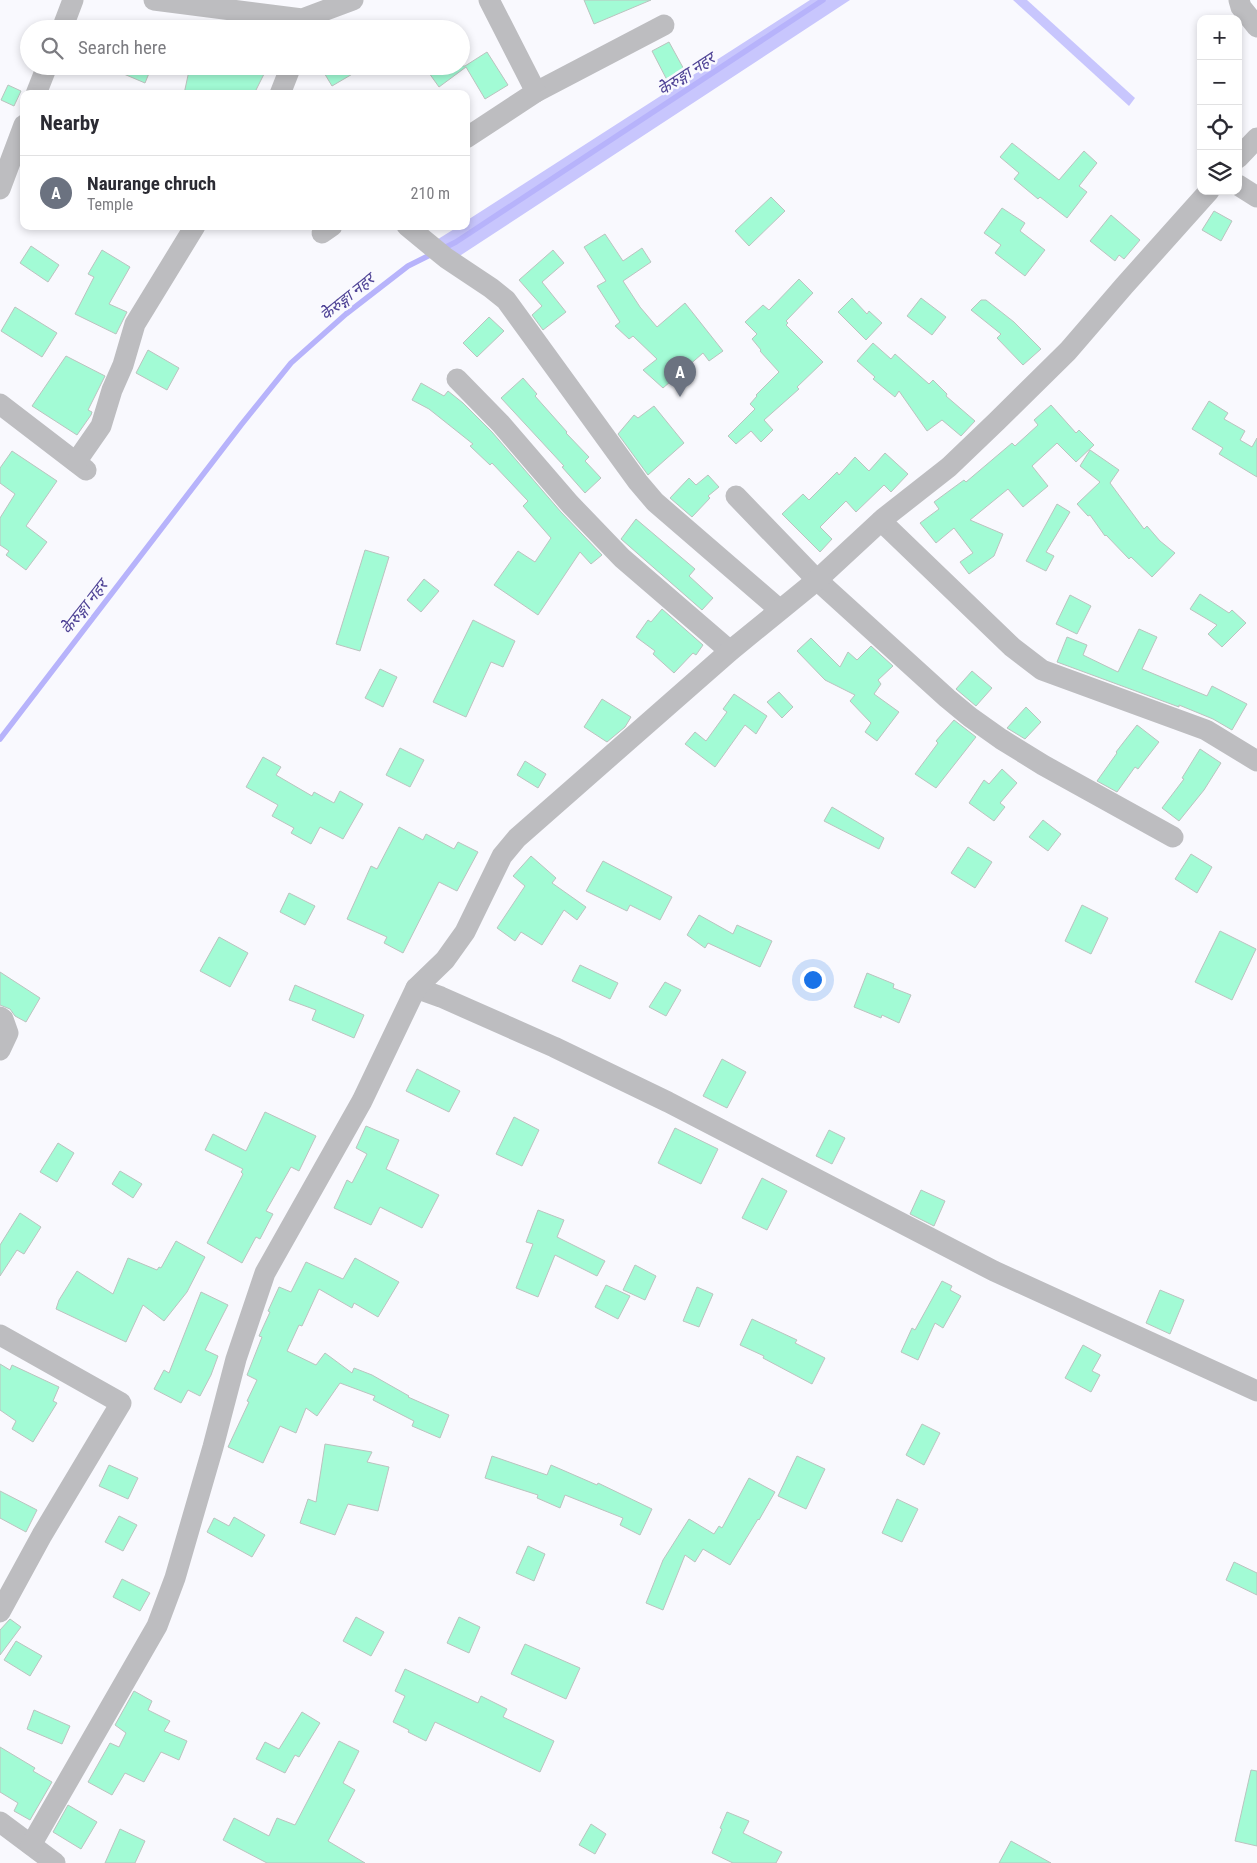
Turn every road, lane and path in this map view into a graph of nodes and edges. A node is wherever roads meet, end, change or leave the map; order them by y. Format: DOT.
graph roads {
  1 [pos="73,0"];
  2 [pos="154,0"];
  3 [pos="353,0"];
  4 [pos="489,0"];
  5 [pos="1240,0"];
  6 [pos="65,20"];
  7 [pos="277,20"];
  8 [pos="310,20"];
  9 [pos="664,25"];
  10 [pos="1257,26"];
  11 [pos="43,75"];
  12 [pos="287,75"];
  13 [pos="38,90"];
  14 [pos="282,90"];
  15 [pos="536,92"];
  16 [pos="470,135"];
  17 [pos="20,136"];
  18 [pos="1257,138"];
  19 [pos="1242,154"];
  20 [pos="1242,188"];
  21 [pos="0,189"];
  22 [pos="1205,195"];
  23 [pos="1257,197"];
  24 [pos="193,230"];
  25 [pos="414,231"];
  26 [pos="457,379"];
  27 [pos="0,404"];
  28 [pos="736,496"];
  29 [pos="881,521"];
  30 [pos="817,580"];
  31 [pos="780,610"];
  32 [pos="730,651"];
  33 [pos="1257,761"];
  34 [pos="1174,837"];
  35 [pos="416,988"];
  36 [pos="0,1017"];
  37 [pos="0,1050"];
  38 [pos="0,1335"];
  39 [pos="1257,1391"];
  40 [pos="0,1612"];
  41 [pos="0,1822"];
  42 [pos="31,1845"];
  43 [pos="56,1863"];
  1 -- 6 [label="street"];
  2 -- 7 [label="street"];
  3 -- 8 [label="street"];
  4 -- 15 [label="street"];
  5 -- 10 [label="street"];
  9 -- 15 [label="street"];
  11 -- 13 [label="street"];
  12 -- 14 [label="street"];
  15 -- 16 [label="street"];
  17 -- 21 [label="street"];
  18 -- 19 [label="street"];
  20 -- 23 [label="street"];
  22 -- 29 [label="street"];
  24 -- 27 [label="street"];
  25 -- 31 [label="street"];
  26 -- 32 [label="street"];
  28 -- 30 [label="street"];
  29 -- 30 [label="street"];
  29 -- 33 [label="street"];
  30 -- 31 [label="street"];
  30 -- 34 [label="street"];
  31 -- 32 [label="street"];
  32 -- 35 [label="street"];
  35 -- 39 [label="street"];
  35 -- 42 [label="street"];
  36 -- 37 [label="street"];
  38 -- 40 [label="street"];
  41 -- 42 [label="street"];
  42 -- 43 [label="street"];
}
